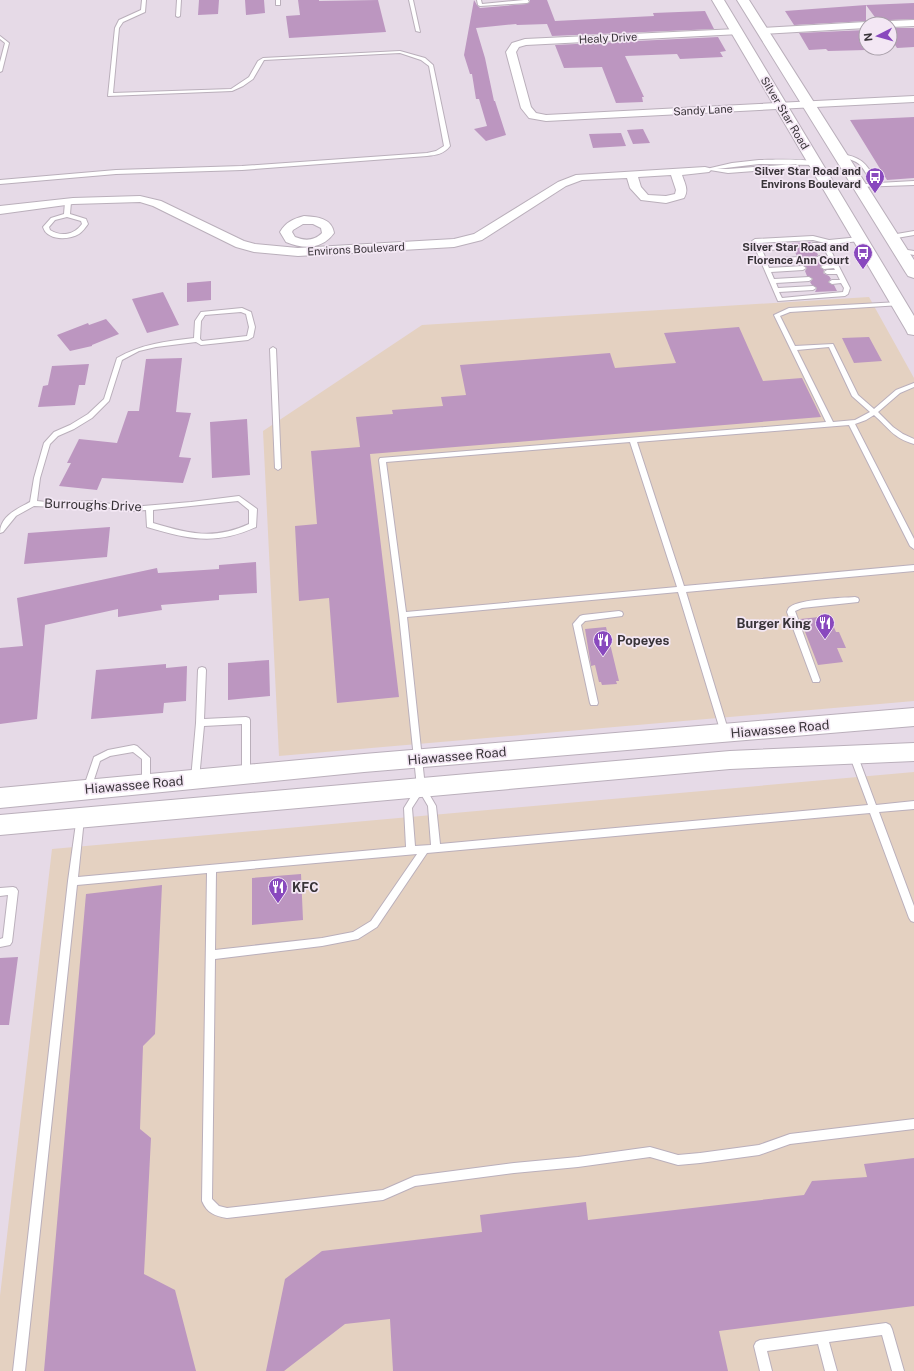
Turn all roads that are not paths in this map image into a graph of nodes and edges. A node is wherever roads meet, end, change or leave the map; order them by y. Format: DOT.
graph roads {
  1 [pos="144,0"];
  2 [pos="178,0"];
  3 [pos="411,0"];
  4 [pos="479,0"];
  5 [pos="526,0"];
  6 [pos="718,0"];
  7 [pos="743,0"];
  8 [pos="503,2"];
  9 [pos="178,16"];
  10 [pos="914,23"];
  11 [pos="898,24"];
  12 [pos="858,25"];
  13 [pos="418,31"];
  14 [pos="762,31"];
  15 [pos="737,32"];
  16 [pos="0,37"];
  17 [pos="0,71"];
  18 [pos="519,78"];
  19 [pos="914,99"];
  20 [pos="809,105"];
  21 [pos="781,106"];
  22 [pos="841,156"];
  23 [pos="815,163"];
  24 [pos="705,170"];
  25 [pos="675,171"];
  26 [pos="631,174"];
  27 [pos="0,182"];
  28 [pos="914,183"];
  29 [pos="876,185"];
  30 [pos="860,186"];
  31 [pos="68,202"];
  32 [pos="0,210"];
  33 [pos="67,215"];
  34 [pos="914,233"];
  35 [pos="892,237"];
  36 [pos="860,239"];
  37 [pos="827,243"];
  38 [pos="813,245"];
  39 [pos="793,247"];
  40 [pos="758,249"];
  41 [pos="911,252"];
  42 [pos="827,272"];
  43 [pos="838,272"];
  44 [pos="914,273"];
  45 [pos="806,274"];
  46 [pos="770,276"];
  47 [pos="899,304"];
  48 [pos="914,312"];
  49 [pos="914,330"];
  50 [pos="197,340"];
  51 [pos="793,348"];
  52 [pos="272,349"];
  53 [pos="914,385"];
  54 [pos="873,412"];
  55 [pos="851,423"];
  56 [pos="831,425"];
  57 [pos="633,440"];
  58 [pos="914,442"];
  59 [pos="278,468"];
  60 [pos="33,503"];
  61 [pos="149,507"];
  62 [pos="0,530"];
  63 [pos="911,536"];
  64 [pos="914,546"];
  65 [pos="914,568"];
  66 [pos="682,589"];
  67 [pos="856,600"];
  68 [pos="619,614"];
  69 [pos="403,615"];
  70 [pos="202,670"];
  71 [pos="816,680"];
  72 [pos="594,703"];
  73 [pos="914,717"];
  74 [pos="200,723"];
  75 [pos="725,733"];
  76 [pos="914,752"];
  77 [pos="852,754"];
  78 [pos="418,759"];
  79 [pos="246,774"];
  80 [pos="196,779"];
  81 [pos="146,784"];
  82 [pos="421,787"];
  83 [pos="87,789"];
  84 [pos="0,798"];
  85 [pos="914,805"];
  86 [pos="873,809"];
  87 [pos="80,819"];
  88 [pos="0,826"];
  89 [pos="436,848"];
  90 [pos="425,849"];
  91 [pos="411,850"];
  92 [pos="212,868"];
  93 [pos="73,881"];
  94 [pos="0,892"];
  95 [pos="914,918"];
  96 [pos="0,943"];
  97 [pos="211,954"];
  98 [pos="914,1124"];
  99 [pos="822,1338"];
  100 [pos="19,1371"];
  101 [pos="766,1371"];
  102 [pos="831,1371"];
  103 [pos="898,1371"];
  1 -- 27 [label="lane"];
  2 -- 9 [label="lane"];
  3 -- 13 [label="lane"];
  4 -- 8 [label="lane"];
  5 -- 8 [label="lane"];
  6 -- 15 [label="main road, Silver Star Road"];
  7 -- 14 [label="main road, Silver Star Road"];
  10 -- 11 [label="street"];
  12 -- 14 [label="street"];
  14 -- 20 [label="main road, Silver Star Road"];
  15 -- 18 [label="street, Healy Drive"];
  15 -- 21 [label="main road, Silver Star Road"];
  16 -- 17 [label="lane"];
  18 -- 21 [label="street, Sandy Lane"];
  19 -- 20 [label="street, Sandy Lane"];
  20 -- 21 [label="street, Sandy Lane"];
  20 -- 22 [label="main road, Silver Star Road"];
  21 -- 23 [label="main road, Silver Star Road"];
  22 -- 29 [label="lane"];
  22 -- 30 [label="main road, Silver Star Road"];
  23 -- 24 [label="lane, Environs Boulevard"];
  23 -- 36 [label="main road, Silver Star Road"];
  24 -- 25 [label="street, Environs Boulevard"];
  25 -- 26 [label="street, Environs Boulevard"];
  25 -- 26 [label="street"];
  26 -- 31 [label="street, Environs Boulevard"];
  28 -- 29 [label="lane"];
  29 -- 30 [label="lane"];
  30 -- 35 [label="main road, Silver Star Road"];
  31 -- 32 [label="street, Environs Boulevard"];
  31 -- 33 [label="lane"];
  33 -- 33 [label="lane"];
  34 -- 35 [label="lane"];
  35 -- 41 [label="main road, Silver Star Road"];
  36 -- 37 [label="lane"];
  36 -- 47 [label="main road, Silver Star Road"];
  37 -- 38 [label="lane"];
  37 -- 40 [label="lane"];
  37 -- 43 [label="lane"];
  39 -- 40 [label="lane"];
  40 -- 46 [label="lane"];
  41 -- 44 [label="main road, Silver Star Road"];
  42 -- 43 [label="lane"];
  42 -- 43 [label="lane"];
  42 -- 43 [label="lane"];
  42 -- 43 [label="lane"];
  43 -- 46 [label="lane"];
  45 -- 46 [label="lane"];
  45 -- 46 [label="lane"];
  45 -- 46 [label="lane"];
  45 -- 46 [label="lane"];
  47 -- 48 [label="main road"];
  47 -- 49 [label="main road, Silver Star Road"];
  47 -- 51 [label="lane"];
  50 -- 50 [label="lane"];
  50 -- 60 [label="lane"];
  51 -- 54 [label="lane"];
  51 -- 56 [label="lane"];
  52 -- 59 [label="lane"];
  53 -- 54 [label="lane"];
  54 -- 55 [label="lane"];
  54 -- 58 [label="lane"];
  55 -- 56 [label="lane"];
  55 -- 63 [label="lane"];
  56 -- 57 [label="lane"];
  57 -- 66 [label="lane"];
  57 -- 69 [label="lane"];
  60 -- 61 [label="lane, Burroughs Drive"];
  60 -- 62 [label="lane, Burroughs Drive"];
  61 -- 61 [label="lane, Burroughs Drive"];
  63 -- 64 [label="lane"];
  65 -- 66 [label="lane"];
  66 -- 69 [label="lane"];
  66 -- 75 [label="lane"];
  67 -- 71 [label="lane"];
  68 -- 72 [label="lane"];
  69 -- 78 [label="lane"];
  70 -- 74 [label="lane"];
  73 -- 75 [label="street, Hiawassee Road"];
  74 -- 79 [label="lane"];
  74 -- 80 [label="lane"];
  75 -- 78 [label="street, Hiawassee Road"];
  76 -- 77 [label="street, Hiawassee Road"];
  77 -- 82 [label="street, Hiawassee Road"];
  77 -- 86 [label="lane"];
  78 -- 79 [label="street, Hiawassee Road"];
  78 -- 82 [label="lane"];
  79 -- 80 [label="street, Hiawassee Road"];
  80 -- 81 [label="street, Hiawassee Road"];
  81 -- 83 [label="street, Hiawassee Road"];
  81 -- 83 [label="lane"];
  82 -- 87 [label="street, Hiawassee Road"];
  82 -- 89 [label="lane"];
  82 -- 91 [label="lane"];
  83 -- 84 [label="street, Hiawassee Road"];
  85 -- 86 [label="lane"];
  86 -- 89 [label="lane"];
  86 -- 95 [label="lane"];
  87 -- 88 [label="street, Hiawassee Road"];
  87 -- 93 [label="lane"];
  89 -- 90 [label="lane"];
  90 -- 91 [label="lane"];
  90 -- 97 [label="lane"];
  91 -- 92 [label="lane"];
  92 -- 93 [label="lane"];
  92 -- 97 [label="lane"];
  93 -- 100 [label="lane"];
  94 -- 96 [label="lane"];
  97 -- 98 [label="lane"];
  99 -- 101 [label="lane"];
  99 -- 102 [label="lane"];
  99 -- 103 [label="lane"];
}
